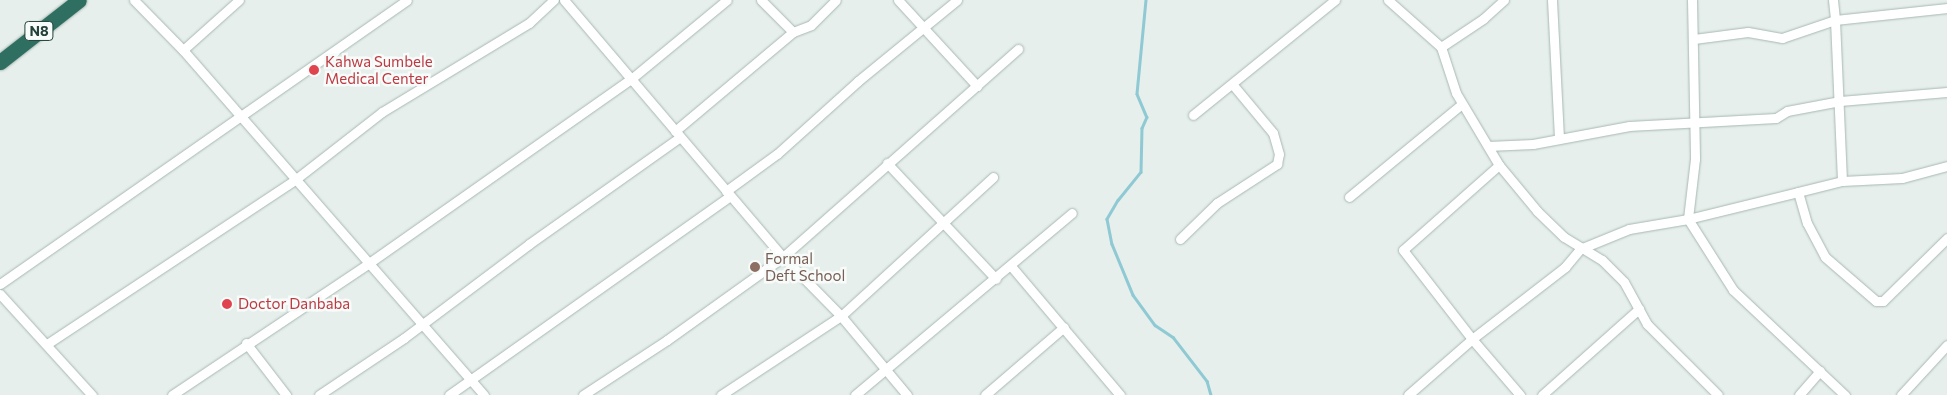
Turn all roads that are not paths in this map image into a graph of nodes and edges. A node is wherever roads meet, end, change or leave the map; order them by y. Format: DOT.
graph roads {
  1 [pos="79,0"];
  2 [pos="134,0"];
  3 [pos="239,0"];
  4 [pos="407,0"];
  5 [pos="554,0"];
  6 [pos="727,0"];
  7 [pos="761,0"];
  8 [pos="836,0"];
  9 [pos="898,0"];
  10 [pos="957,0"];
  11 [pos="1335,0"];
  12 [pos="1388,0"];
  13 [pos="1504,0"];
  14 [pos="1552,0"];
  15 [pos="1692,0"];
  16 [pos="1833,0"];
  17 [pos="568,1"];
  18 [pos="1947,8"];
  19 [pos="1834,20"];
  20 [pos="924,28"];
  21 [pos="793,32"];
  22 [pos="1694,40"];
  23 [pos="1441,47"];
  24 [pos="1018,49"];
  25 [pos="183,50"];
  26 [pos="0,62"];
  27 [pos="631,79"];
  28 [pos="1233,85"];
  29 [pos="977,86"];
  30 [pos="1947,92"];
  31 [pos="1840,101"];
  32 [pos="1462,104"];
  33 [pos="1193,115"];
  34 [pos="241,116"];
  35 [pos="1694,120"];
  36 [pos="678,134"];
  37 [pos="1559,139"];
  38 [pos="1488,146"];
  39 [pos="887,163"];
  40 [pos="1499,165"];
  41 [pos="1947,166"];
  42 [pos="993,177"];
  43 [pos="296,179"];
  44 [pos="1842,181"];
  45 [pos="1798,192"];
  46 [pos="728,194"];
  47 [pos="1348,197"];
  48 [pos="1072,213"];
  49 [pos="1688,219"];
  50 [pos="944,223"];
  51 [pos="1947,238"];
  52 [pos="1180,239"];
  53 [pos="1580,249"];
  54 [pos="783,258"];
  55 [pos="369,263"];
  56 [pos="1011,266"];
  57 [pos="996,279"];
  58 [pos="0,284"];
  59 [pos="0,294"];
  60 [pos="1639,309"];
  61 [pos="841,316"];
  62 [pos="422,323"];
  63 [pos="1064,327"];
  64 [pos="1472,339"];
  65 [pos="246,343"];
  66 [pos="47,344"];
  67 [pos="1947,345"];
  68 [pos="1820,371"];
  69 [pos="886,372"];
  70 [pos="471,380"];
  71 [pos="92,395"];
  72 [pos="172,395"];
  73 [pos="286,395"];
  74 [pos="318,395"];
  75 [pos="449,395"];
  76 [pos="484,395"];
  77 [pos="583,395"];
  78 [pos="721,395"];
  79 [pos="855,395"];
  80 [pos="907,395"];
  81 [pos="985,395"];
  82 [pos="1120,395"];
  83 [pos="1408,395"];
  84 [pos="1520,395"];
  85 [pos="1542,395"];
  86 [pos="1718,395"];
  87 [pos="1799,395"];
  88 [pos="1845,395"];
  89 [pos="1901,395"];
  1 -- 26 [label="highway, N8"];
  2 -- 25 [label="street"];
  3 -- 25 [label="street"];
  4 -- 34 [label="street"];
  5 -- 43 [label="street"];
  6 -- 27 [label="street"];
  7 -- 21 [label="street"];
  8 -- 21 [label="street"];
  9 -- 20 [label="street"];
  10 -- 20 [label="street"];
  11 -- 28 [label="street"];
  12 -- 23 [label="street"];
  13 -- 23 [label="street"];
  14 -- 37 [label="street"];
  15 -- 22 [label="street"];
  16 -- 19 [label="street"];
  17 -- 27 [label="street"];
  18 -- 19 [label="street"];
  19 -- 22 [label="street"];
  19 -- 31 [label="street"];
  20 -- 29 [label="street"];
  20 -- 46 [label="street"];
  21 -- 36 [label="street"];
  22 -- 35 [label="street"];
  23 -- 32 [label="street"];
  24 -- 29 [label="street"];
  25 -- 34 [label="street"];
  27 -- 36 [label="street"];
  27 -- 55 [label="street"];
  28 -- 33 [label="street"];
  28 -- 52 [label="street"];
  29 -- 39 [label="street"];
  30 -- 31 [label="street"];
  31 -- 35 [label="street"];
  31 -- 44 [label="street"];
  32 -- 38 [label="street"];
  32 -- 47 [label="street"];
  34 -- 43 [label="street"];
  34 -- 58 [label="street"];
  35 -- 37 [label="street"];
  35 -- 49 [label="street"];
  36 -- 46 [label="street"];
  36 -- 62 [label="street"];
  37 -- 38 [label="street"];
  38 -- 40 [label="street"];
  39 -- 50 [label="street"];
  39 -- 54 [label="street"];
  40 -- 53 [label="street"];
  40 -- 64 [label="street"];
  41 -- 44 [label="street"];
  42 -- 50 [label="street"];
  43 -- 55 [label="street"];
  43 -- 66 [label="street"];
  44 -- 45 [label="street"];
  45 -- 49 [label="street"];
  45 -- 51 [label="street"];
  46 -- 54 [label="street"];
  46 -- 70 [label="street"];
  48 -- 56 [label="street"];
  49 -- 53 [label="street"];
  49 -- 68 [label="street"];
  50 -- 57 [label="street"];
  50 -- 61 [label="street"];
  53 -- 60 [label="street"];
  53 -- 64 [label="street"];
  54 -- 61 [label="street"];
  54 -- 77 [label="street"];
  55 -- 62 [label="street"];
  55 -- 65 [label="street"];
  56 -- 57 [label="street"];
  56 -- 63 [label="street"];
  57 -- 69 [label="street"];
  59 -- 66 [label="street"];
  60 -- 85 [label="street"];
  60 -- 86 [label="street"];
  61 -- 69 [label="street"];
  61 -- 78 [label="street"];
  62 -- 70 [label="street"];
  62 -- 74 [label="street"];
  63 -- 81 [label="street"];
  63 -- 82 [label="street"];
  64 -- 83 [label="street"];
  64 -- 84 [label="street"];
  65 -- 72 [label="street"];
  65 -- 73 [label="street"];
  66 -- 71 [label="street"];
  67 -- 89 [label="street"];
  68 -- 87 [label="street"];
  68 -- 88 [label="street"];
  69 -- 79 [label="street"];
  69 -- 80 [label="street"];
  70 -- 75 [label="street"];
  70 -- 76 [label="street"];
}
